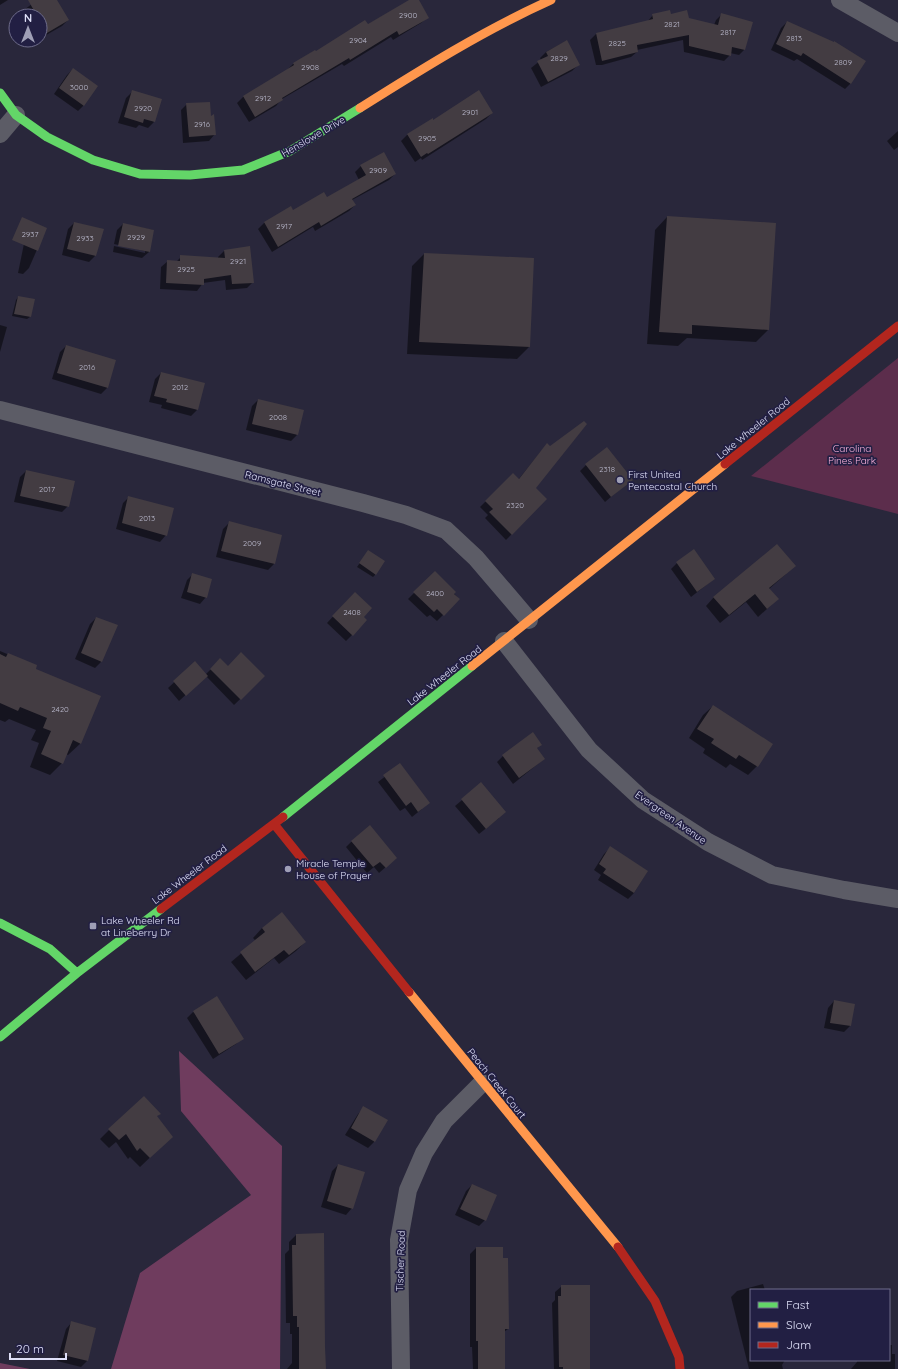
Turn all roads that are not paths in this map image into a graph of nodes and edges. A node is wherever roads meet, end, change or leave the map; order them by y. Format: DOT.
graph roads {
  1 [pos="551,0"];
  2 [pos="840,0"];
  3 [pos="898,34"];
  4 [pos="0,93"];
  5 [pos="16,115"];
  6 [pos="0,134"];
  7 [pos="898,326"];
  8 [pos="0,410"];
  9 [pos="529,620"];
  10 [pos="504,641"];
  11 [pos="274,824"];
  12 [pos="898,898"];
  13 [pos="0,923"];
  14 [pos="77,973"];
  15 [pos="0,1036"];
  16 [pos="482,1083"];
  17 [pos="401,1369"];
  18 [pos="680,1369"];
  1 -- 5 [label="street, Henslowe Drive"];
  2 -- 3 [label="street"];
  4 -- 5 [label="street, Henslowe Drive"];
  5 -- 6 [label="street"];
  7 -- 9 [label="street, Lake Wheeler Road"];
  8 -- 9 [label="street, Ramsgate Street"];
  9 -- 10 [label="street, Lake Wheeler Road"];
  10 -- 11 [label="street, Lake Wheeler Road"];
  10 -- 12 [label="street, Evergreen Avenue"];
  11 -- 14 [label="street, Lake Wheeler Road"];
  11 -- 16 [label="street, Peach Creek Court"];
  13 -- 14 [label="street"];
  14 -- 15 [label="street, Lake Wheeler Road"];
  16 -- 17 [label="street, Tischer Road"];
  16 -- 18 [label="street, Peach Creek Court"];
}
